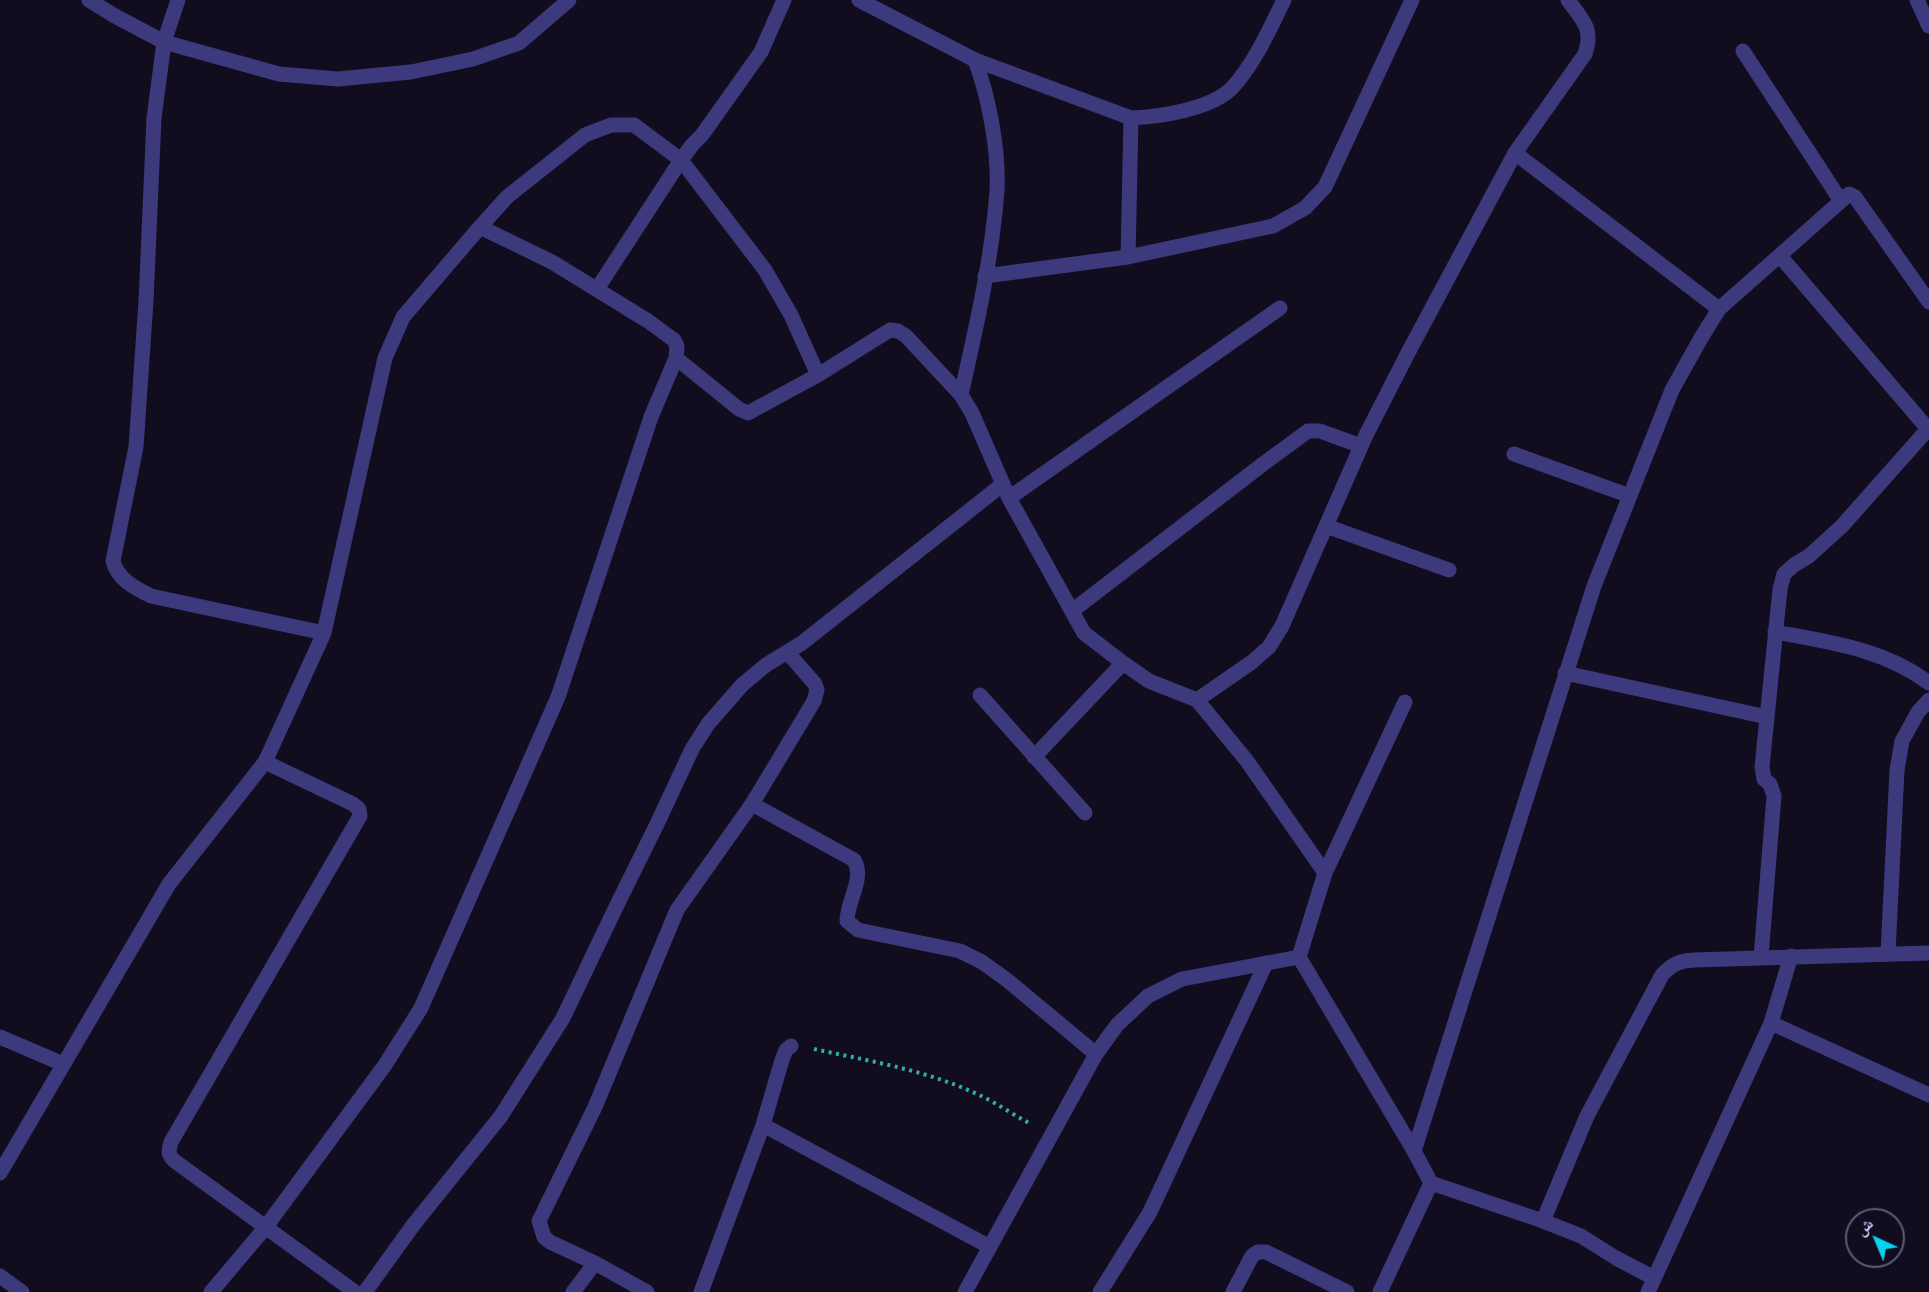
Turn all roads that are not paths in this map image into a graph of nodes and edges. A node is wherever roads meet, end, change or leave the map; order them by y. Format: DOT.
graph roads {
  1 [pos="89,0"];
  2 [pos="178,0"];
  3 [pos="570,0"];
  4 [pos="784,0"];
  5 [pos="859,0"];
  6 [pos="1284,0"];
  7 [pos="1412,0"];
  8 [pos="1568,0"];
  9 [pos="1917,0"];
  10 [pos="1929,26"];
  11 [pos="164,42"];
  12 [pos="1743,51"];
  13 [pos="975,60"];
  14 [pos="1131,118"];
  15 [pos="1515,153"];
  16 [pos="681,160"];
  17 [pos="1841,201"];
  18 [pos="480,227"];
  19 [pos="1780,256"];
  20 [pos="1128,257"];
  21 [pos="985,276"];
  22 [pos="597,289"];
  23 [pos="1929,302"];
  24 [pos="1280,308"];
  25 [pos="1719,309"];
  26 [pos="676,358"];
  27 [pos="819,375"];
  28 [pos="961,395"];
  29 [pos="1928,429"];
  30 [pos="1361,446"];
  31 [pos="1514,454"];
  32 [pos="1006,491"];
  33 [pos="1630,496"];
  34 [pos="1326,526"];
  35 [pos="1449,570"];
  36 [pos="1072,611"];
  37 [pos="1775,632"];
  38 [pos="324,633"];
  39 [pos="788,653"];
  40 [pos="1123,663"];
  41 [pos="1565,673"];
  42 [pos="1929,683"];
  43 [pos="980,695"];
  44 [pos="1197,700"];
  45 [pos="1929,700"];
  46 [pos="1405,702"];
  47 [pos="1767,717"];
  48 [pos="1034,757"];
  49 [pos="265,762"];
  50 [pos="752,804"];
  51 [pos="1085,813"];
  52 [pos="1325,873"];
  53 [pos="1888,953"];
  54 [pos="1929,953"];
  55 [pos="1791,956"];
  56 [pos="1299,957"];
  57 [pos="1761,957"];
  58 [pos="1266,963"];
  59 [pos="1771,1023"];
  60 [pos="0,1036"];
  61 [pos="791,1046"];
  62 [pos="1096,1054"];
  63 [pos="63,1064"];
  64 [pos="1929,1095"];
  65 [pos="763,1125"];
  66 [pos="1414,1151"];
  67 [pos="0,1173"];
  68 [pos="1431,1183"];
  69 [pos="1543,1221"];
  70 [pos="265,1228"];
  71 [pos="990,1247"];
  72 [pos="595,1263"];
  73 [pos="0,1276"];
  74 [pos="1651,1285"];
  75 [pos="22,1292"];
  76 [pos="211,1292"];
  77 [pos="355,1292"];
  78 [pos="365,1292"];
  79 [pos="573,1292"];
  80 [pos="647,1292"];
  81 [pos="701,1292"];
  82 [pos="965,1292"];
  83 [pos="1100,1292"];
  84 [pos="1233,1292"];
  85 [pos="1347,1292"];
  86 [pos="1380,1292"];
  1 -- 11 [label="street"];
  2 -- 11 [label="street"];
  3 -- 11 [label="street"];
  4 -- 16 [label="street"];
  5 -- 13 [label="street"];
  6 -- 14 [label="street"];
  7 -- 20 [label="street"];
  8 -- 15 [label="street"];
  9 -- 10 [label="street"];
  11 -- 38 [label="street"];
  12 -- 17 [label="street"];
  13 -- 14 [label="street"];
  13 -- 21 [label="street"];
  14 -- 20 [label="street"];
  15 -- 25 [label="street"];
  15 -- 30 [label="street"];
  16 -- 18 [label="street"];
  16 -- 22 [label="street"];
  16 -- 27 [label="street"];
  17 -- 19 [label="street"];
  17 -- 23 [label="street"];
  18 -- 22 [label="street"];
  18 -- 38 [label="street"];
  19 -- 25 [label="street"];
  19 -- 29 [label="street"];
  20 -- 21 [label="street"];
  21 -- 28 [label="street"];
  22 -- 26 [label="street"];
  24 -- 32 [label="street"];
  25 -- 33 [label="street"];
  26 -- 27 [label="street"];
  26 -- 70 [label="street"];
  27 -- 28 [label="street"];
  28 -- 32 [label="street"];
  29 -- 37 [label="street"];
  30 -- 34 [label="street"];
  30 -- 36 [label="street"];
  31 -- 33 [label="street"];
  32 -- 36 [label="street"];
  32 -- 39 [label="street"];
  33 -- 41 [label="street"];
  34 -- 35 [label="street"];
  34 -- 44 [label="street"];
  36 -- 40 [label="street"];
  37 -- 42 [label="street"];
  37 -- 47 [label="street"];
  38 -- 49 [label="street"];
  39 -- 50 [label="street"];
  39 -- 78 [label="street"];
  40 -- 44 [label="street"];
  40 -- 48 [label="street"];
  41 -- 47 [label="street"];
  41 -- 66 [label="street"];
  43 -- 48 [label="street"];
  44 -- 52 [label="street"];
  45 -- 53 [label="street"];
  46 -- 52 [label="street"];
  47 -- 57 [label="street"];
  48 -- 51 [label="street"];
  49 -- 63 [label="street"];
  49 -- 70 [label="street"];
  50 -- 62 [label="street"];
  50 -- 72 [label="street"];
  52 -- 56 [label="street"];
  53 -- 54 [label="street"];
  53 -- 55 [label="street"];
  55 -- 57 [label="street"];
  55 -- 59 [label="street"];
  56 -- 58 [label="street"];
  56 -- 66 [label="street"];
  57 -- 69 [label="street"];
  58 -- 62 [label="street"];
  58 -- 83 [label="street"];
  59 -- 64 [label="street"];
  59 -- 74 [label="street"];
  60 -- 63 [label="street"];
  61 -- 65 [label="street"];
  62 -- 71 [label="street"];
  63 -- 67 [label="street"];
  65 -- 71 [label="street"];
  65 -- 81 [label="street"];
  66 -- 68 [label="street"];
  68 -- 69 [label="street"];
  68 -- 86 [label="street"];
  69 -- 74 [label="street"];
  70 -- 76 [label="street"];
  70 -- 77 [label="street"];
  71 -- 82 [label="street"];
  72 -- 79 [label="street"];
  72 -- 80 [label="street"];
  73 -- 75 [label="street"];
  84 -- 85 [label="street"];
}
